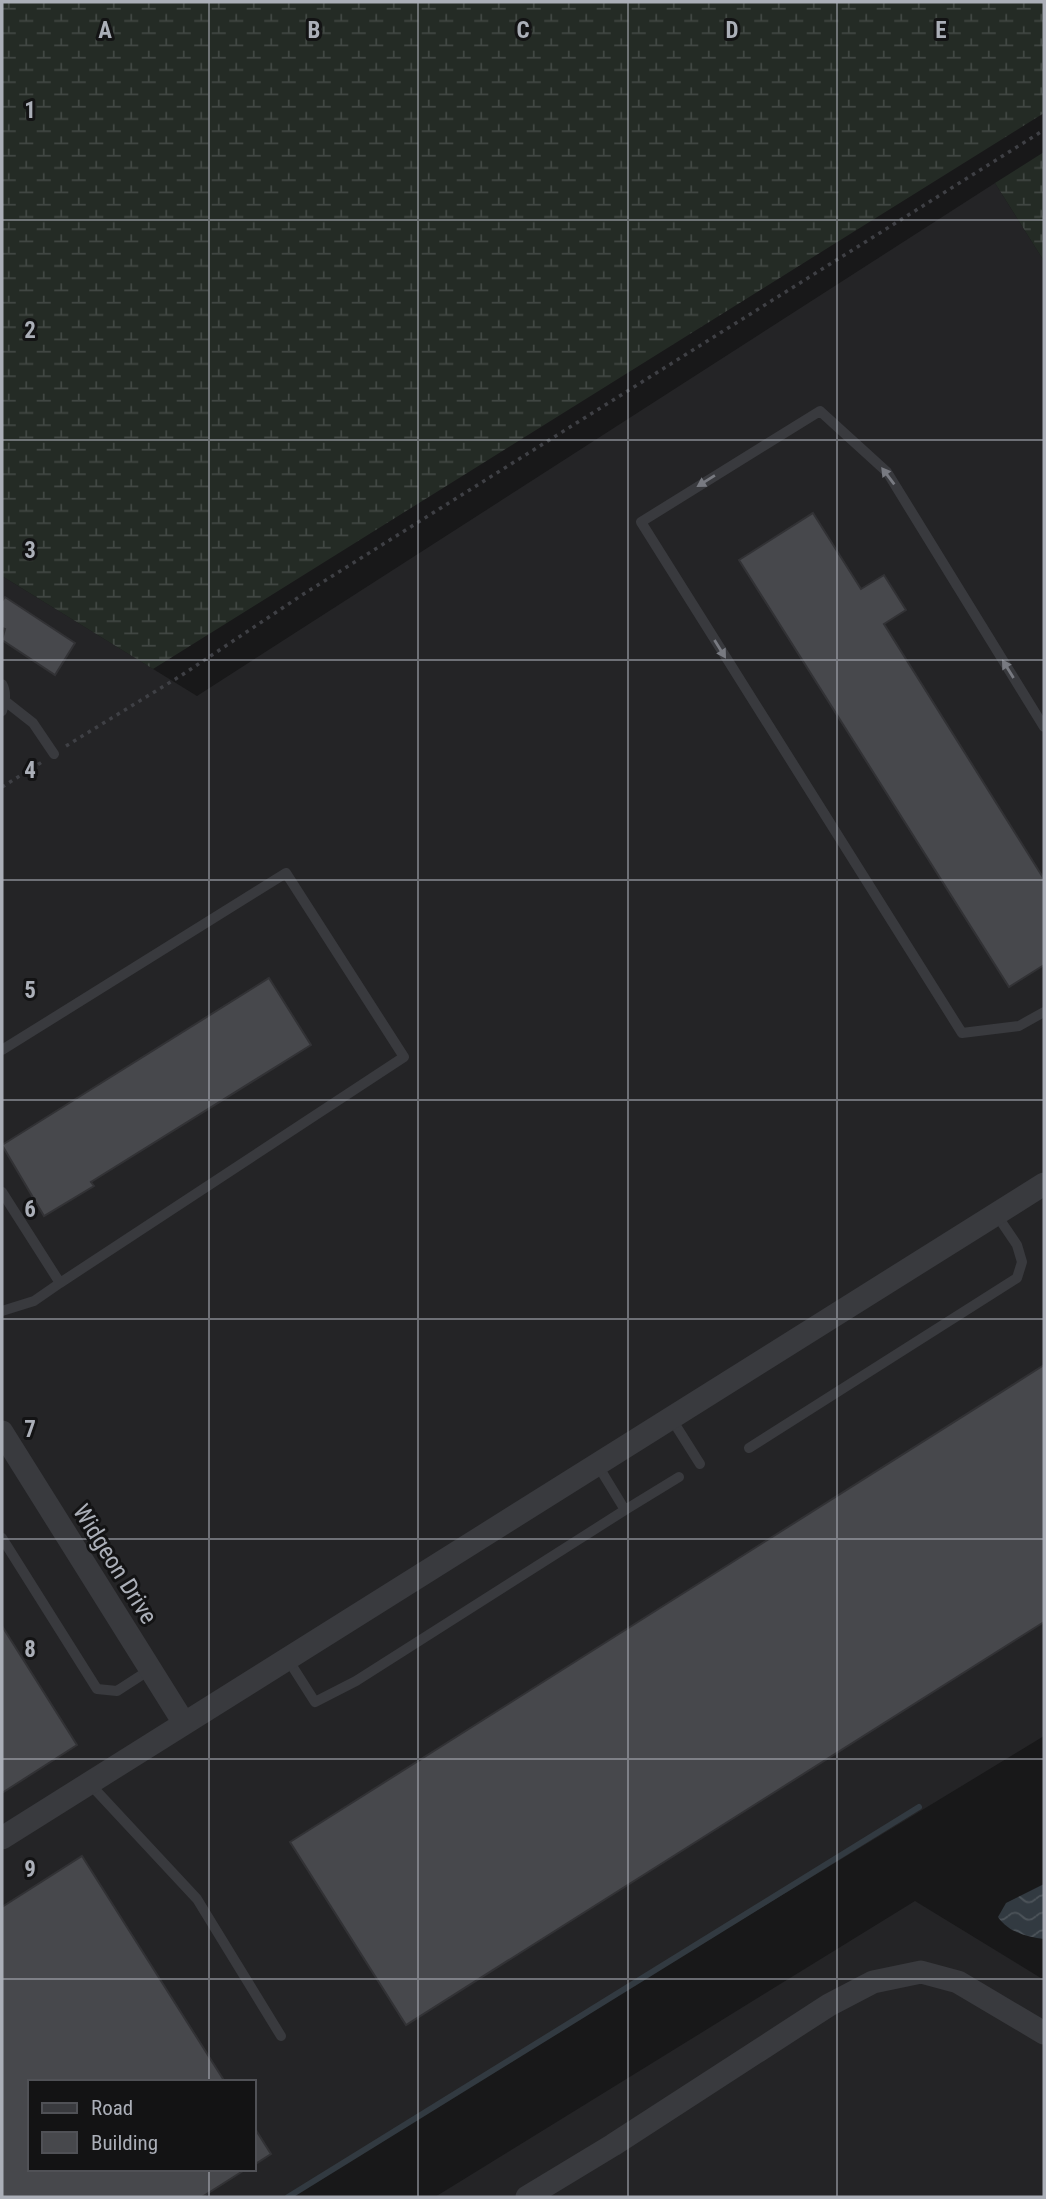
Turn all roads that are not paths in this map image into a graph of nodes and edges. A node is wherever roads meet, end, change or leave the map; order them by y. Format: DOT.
graph roads {
  1 [pos="2,684"];
  2 [pos="4,706"];
  3 [pos="1044,727"];
  4 [pos="54,754"];
  5 [pos="1044,1012"];
  6 [pos="2,1049"];
  7 [pos="1044,1184"];
  8 [pos="2,1192"];
  9 [pos="996,1214"];
  10 [pos="60,1283"];
  11 [pos="2,1311"];
  12 [pos="671,1418"];
  13 [pos="2,1432"];
  14 [pos="749,1448"];
  15 [pos="597,1464"];
  16 [pos="700,1464"];
  17 [pos="679,1477"];
  18 [pos="625,1510"];
  19 [pos="2,1538"];
  20 [pos="288,1658"];
  21 [pos="151,1669"];
  22 [pos="184,1723"];
  23 [pos="89,1783"];
  24 [pos="2,1838"];
  25 [pos="1044,2033"];
  26 [pos="281,2036"];
  27 [pos="527,2197"];
  1 -- 2 [label="lane"];
  2 -- 4 [label="lane"];
  3 -- 5 [label="lane, one-way"];
  6 -- 10 [label="lane"];
  7 -- 9 [label="street"];
  8 -- 10 [label="lane"];
  9 -- 12 [label="street"];
  9 -- 14 [label="lane"];
  10 -- 11 [label="lane"];
  12 -- 15 [label="street"];
  12 -- 16 [label="lane"];
  13 -- 21 [label="street, Widgeon Drive"];
  15 -- 18 [label="lane"];
  15 -- 20 [label="street"];
  17 -- 18 [label="lane"];
  18 -- 20 [label="lane"];
  19 -- 21 [label="lane"];
  20 -- 22 [label="street"];
  21 -- 22 [label="street, Widgeon Drive"];
  22 -- 23 [label="street"];
  23 -- 24 [label="street"];
  23 -- 26 [label="lane"];
  25 -- 27 [label="street"];
}
